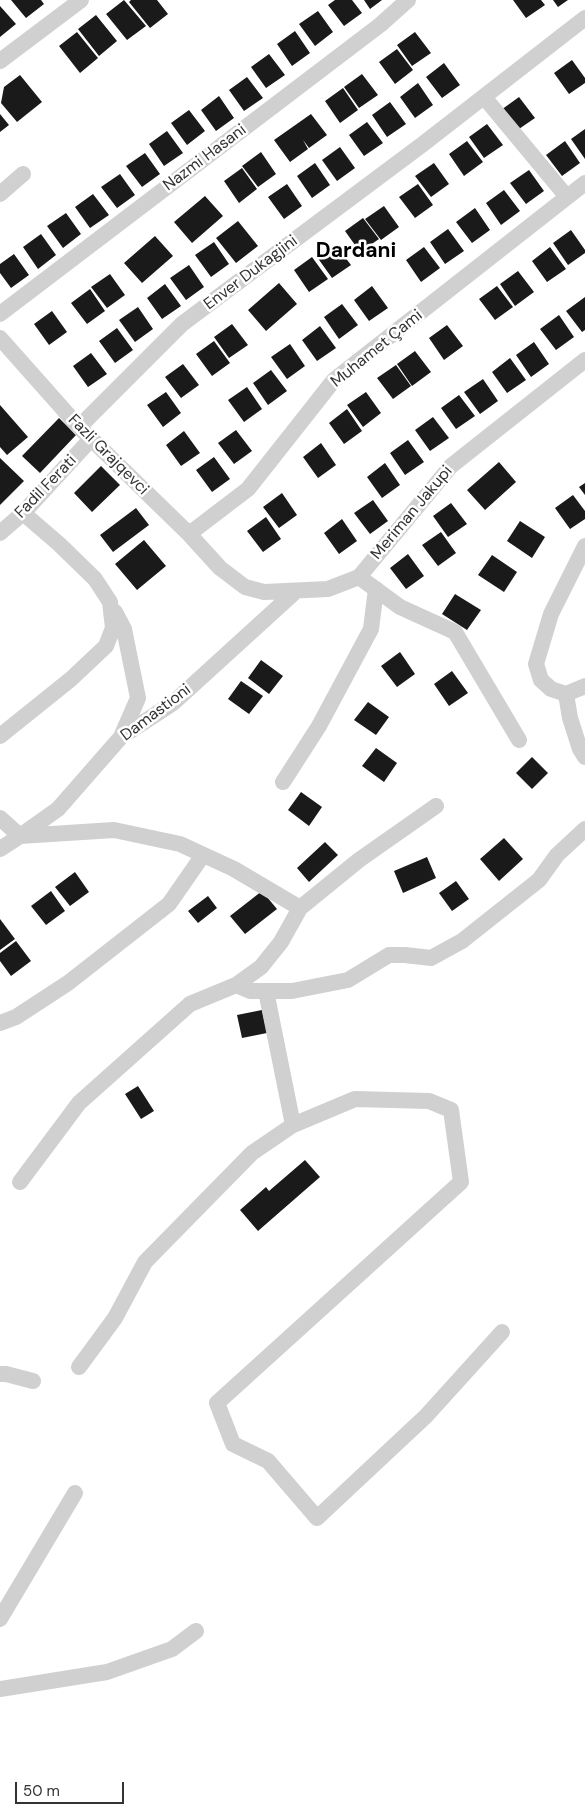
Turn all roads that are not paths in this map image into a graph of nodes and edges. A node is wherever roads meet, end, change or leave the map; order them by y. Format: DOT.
graph roads {
  1 [pos="81,0"];
  2 [pos="408,0"];
  3 [pos="585,18"];
  4 [pos="0,61"];
  5 [pos="484,97"];
  6 [pos="23,174"];
  7 [pos="585,183"];
  8 [pos="0,194"];
  9 [pos="567,197"];
  10 [pos="0,314"];
  11 [pos="0,338"];
  12 [pos="585,360"];
  13 [pos="79,428"];
  14 [pos="91,439"];
  15 [pos="23,514"];
  16 [pos="0,533"];
  17 [pos="189,534"];
  18 [pos="585,546"];
  19 [pos="220,568"];
  20 [pos="359,577"];
  21 [pos="376,589"];
  22 [pos="296,591"];
  23 [pos="110,602"];
  24 [pos="585,686"];
  25 [pos="566,694"];
  26 [pos="0,736"];
  27 [pos="121,737"];
  28 [pos="519,740"];
  29 [pos="585,757"];
  30 [pos="283,782"];
  31 [pos="436,806"];
  32 [pos="0,818"];
  33 [pos="585,829"];
  34 [pos="20,836"];
  35 [pos="0,849"];
  36 [pos="203,855"];
  37 [pos="300,908"];
  38 [pos="236,986"];
  39 [pos="266,991"];
  40 [pos="0,1023"];
  41 [pos="293,1125"];
  42 [pos="20,1182"];
  43 [pos="502,1332"];
  44 [pos="79,1367"];
  45 [pos="0,1374"];
  46 [pos="33,1381"];
  47 [pos="75,1493"];
  48 [pos="0,1619"];
  49 [pos="196,1630"];
  50 [pos="0,1689"];
  1 -- 4 [label="street"];
  2 -- 10 [label="street, Nazmi Hasani"];
  3 -- 5 [label="street, Enver Dukagjini"];
  5 -- 9 [label="street"];
  5 -- 13 [label="street, Enver Dukagjini"];
  6 -- 8 [label="street"];
  7 -- 9 [label="street, Muhamet Çami"];
  9 -- 17 [label="street, Muhamet Çami"];
  11 -- 13 [label="street, Fazli Grajqevci"];
  12 -- 20 [label="street, Meriman Jakupi"];
  13 -- 14 [label="street, Fazli Grajqevci"];
  14 -- 15 [label="street, Fadil Ferati"];
  14 -- 17 [label="street, Fazli Grajqevci"];
  15 -- 16 [label="street, Fadil Ferati"];
  15 -- 23 [label="street"];
  17 -- 19 [label="street, Fazli Grajqevci"];
  18 -- 25 [label="street"];
  19 -- 22 [label="street, Meriman Jakupi"];
  20 -- 21 [label="street"];
  20 -- 22 [label="street, Meriman Jakupi"];
  21 -- 28 [label="street"];
  21 -- 30 [label="street"];
  22 -- 27 [label="street, Damastioni"];
  23 -- 26 [label="street"];
  23 -- 27 [label="street"];
  24 -- 25 [label="street"];
  25 -- 29 [label="street"];
  27 -- 34 [label="street, Damastioni"];
  31 -- 37 [label="street"];
  32 -- 34 [label="street"];
  33 -- 39 [label="street"];
  34 -- 35 [label="street, Damastioni"];
  34 -- 36 [label="street"];
  36 -- 37 [label="street"];
  36 -- 40 [label="street"];
  37 -- 38 [label="street"];
  38 -- 39 [label="street"];
  38 -- 42 [label="street"];
  39 -- 41 [label="street"];
  41 -- 43 [label="street"];
  41 -- 44 [label="street"];
  45 -- 46 [label="street"];
  47 -- 48 [label="street"];
  49 -- 50 [label="street"];
}
